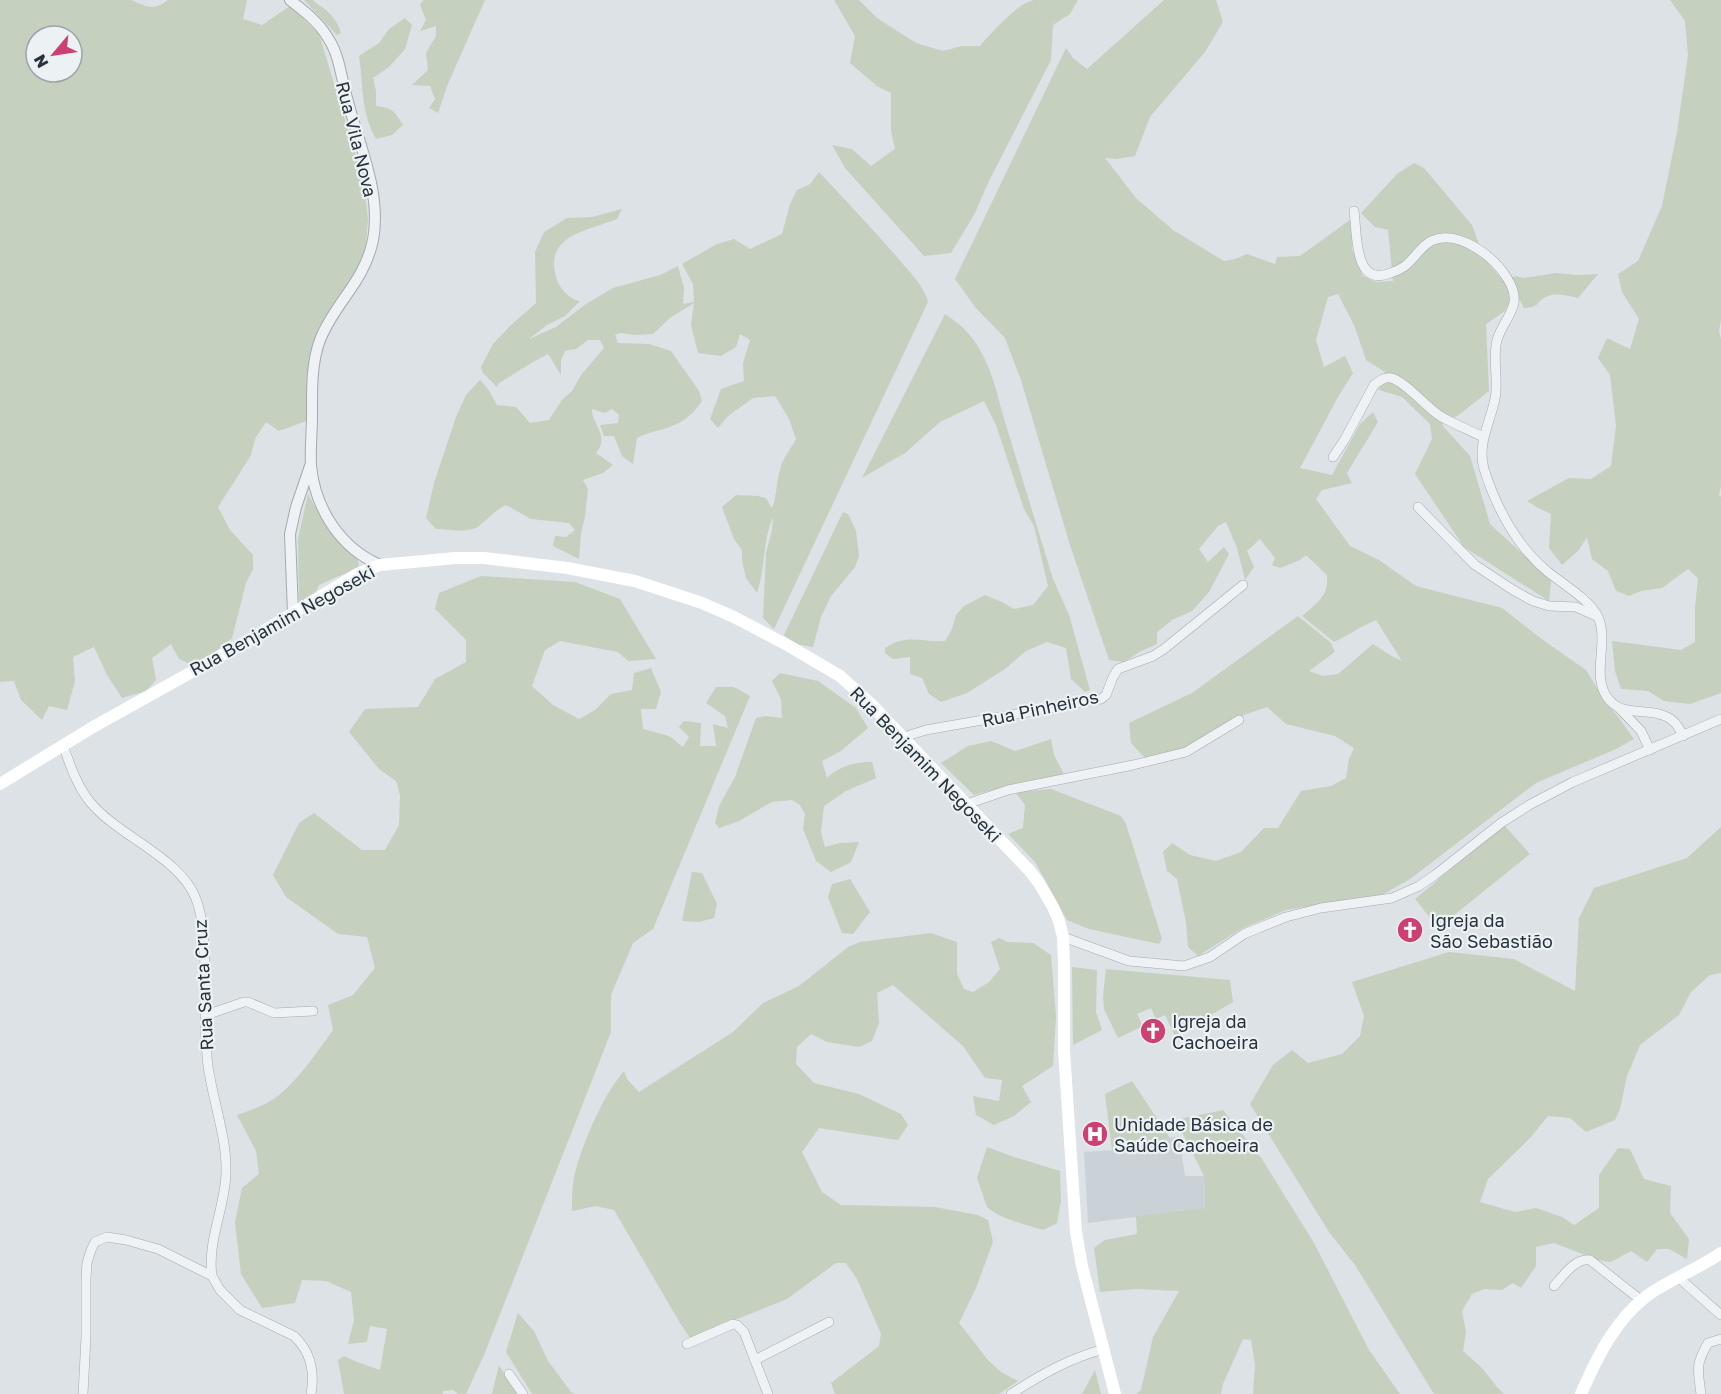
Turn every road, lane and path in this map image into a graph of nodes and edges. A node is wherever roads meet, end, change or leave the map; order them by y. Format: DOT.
graph roads {
  1 [pos="290,0"];
  2 [pos="1354,211"];
  3 [pos="1483,437"];
  4 [pos="1333,457"];
  5 [pos="311,463"];
  6 [pos="1418,507"];
  7 [pos="380,565"];
  8 [pos="1243,585"];
  9 [pos="293,613"];
  10 [pos="1598,617"];
  11 [pos="1618,707"];
  12 [pos="1721,719"];
  13 [pos="1239,720"];
  14 [pos="1683,736"];
  15 [pos="904,737"];
  16 [pos="63,745"];
  17 [pos="1650,750"];
  18 [pos="0,784"];
  19 [pos="967,804"];
  20 [pos="1063,937"];
  21 [pos="313,1011"];
  22 [pos="206,1015"];
  23 [pos="1721,1254"];
  24 [pos="212,1276"];
  25 [pos="1679,1278"];
  26 [pos="1554,1286"];
  27 [pos="1642,1301"];
  28 [pos="1721,1315"];
  29 [pos="829,1322"];
  30 [pos="1721,1339"];
  31 [pos="687,1344"];
  32 [pos="1104,1349"];
  33 [pos="754,1360"];
  34 [pos="509,1374"];
  35 [pos="83,1394"];
  36 [pos="312,1394"];
  37 [pos="524,1394"];
  38 [pos="768,1394"];
  39 [pos="1011,1394"];
  40 [pos="1115,1394"];
  41 [pos="1581,1394"];
  42 [pos="1701,1394"];
  1 -- 5 [label="street, Rua Vila Nova"];
  2 -- 3 [label="street"];
  3 -- 4 [label="street"];
  3 -- 10 [label="street"];
  5 -- 7 [label="street, Rua Vila Nova"];
  5 -- 9 [label="street, Rua Vila Nova"];
  6 -- 10 [label="street"];
  7 -- 9 [label="main road, Rua Benjamim Negoseki"];
  7 -- 15 [label="main road, Rua Benjamim Negoseki"];
  8 -- 15 [label="street, Rua Pinheiros"];
  9 -- 16 [label="main road, Rua Benjamim Negoseki"];
  10 -- 11 [label="street"];
  11 -- 14 [label="street"];
  11 -- 17 [label="street"];
  12 -- 14 [label="street"];
  13 -- 19 [label="street"];
  14 -- 17 [label="street"];
  15 -- 19 [label="main road, Rua Benjamim Negoseki"];
  16 -- 18 [label="main road, Rua Benjamim Negoseki"];
  16 -- 22 [label="street, Rua Santa Cruz"];
  17 -- 20 [label="street"];
  19 -- 20 [label="main road, Rua Benjamim Negoseki"];
  20 -- 32 [label="main road, Rua Benjamim Negoseki"];
  21 -- 22 [label="street"];
  22 -- 24 [label="street, Rua Santa Cruz"];
  23 -- 25 [label="main road"];
  24 -- 35 [label="street"];
  24 -- 36 [label="street"];
  25 -- 27 [label="main road"];
  25 -- 28 [label="street"];
  26 -- 27 [label="street"];
  27 -- 41 [label="main road"];
  29 -- 33 [label="street"];
  30 -- 42 [label="street"];
  31 -- 33 [label="street"];
  32 -- 39 [label="street"];
  32 -- 40 [label="main road, Rua Benjamim Negoseki"];
  33 -- 38 [label="street"];
  34 -- 37 [label="street"];
}
